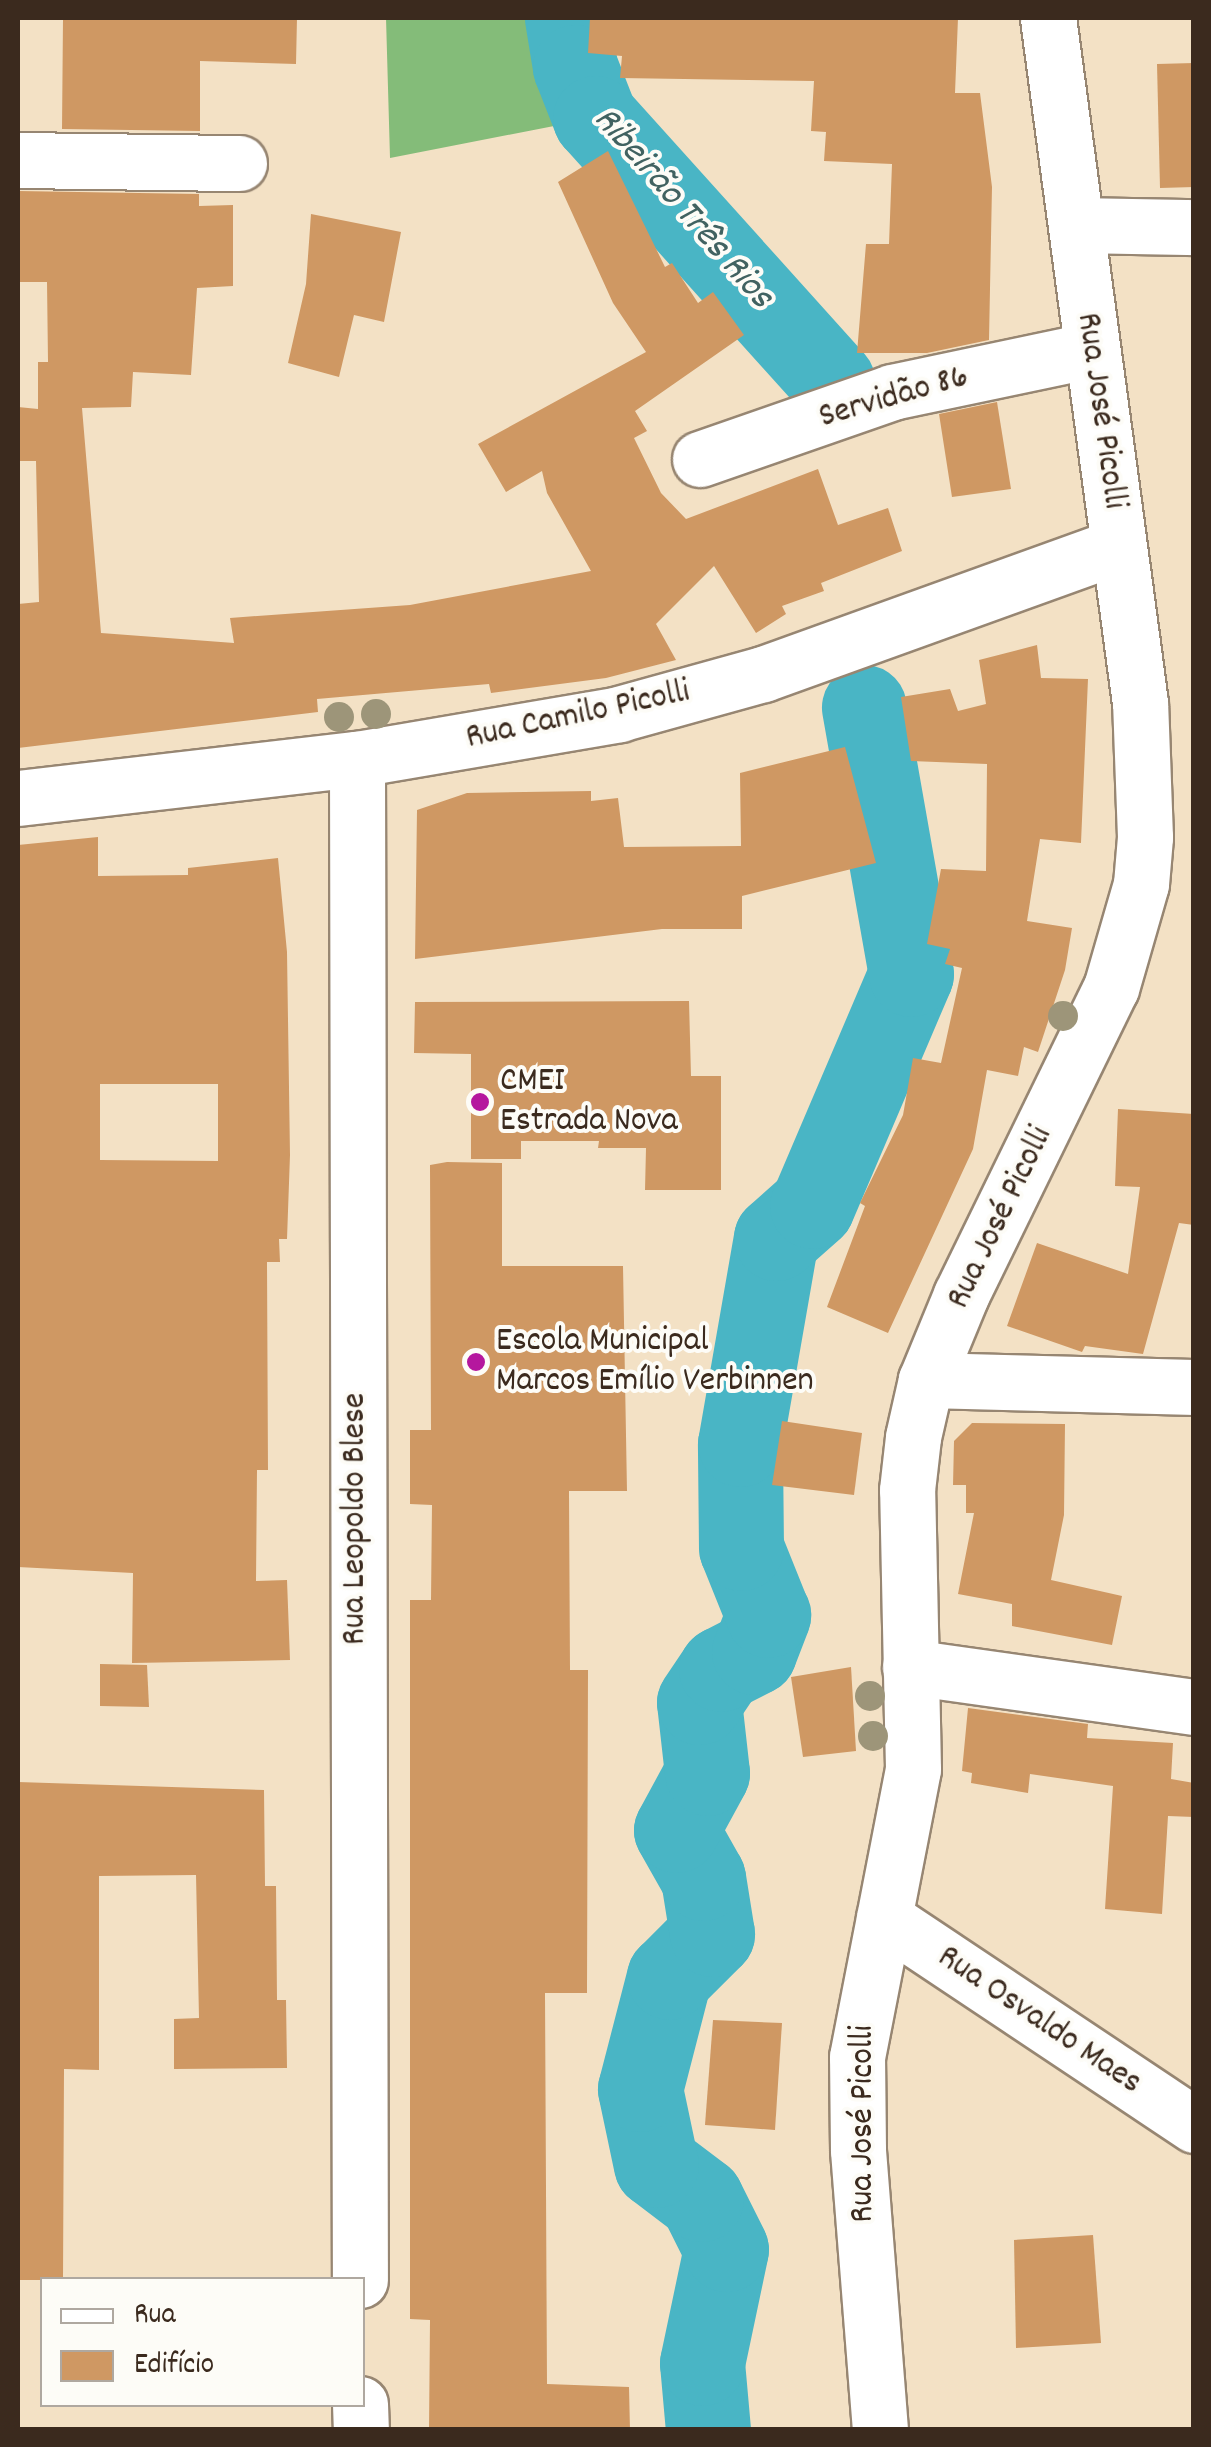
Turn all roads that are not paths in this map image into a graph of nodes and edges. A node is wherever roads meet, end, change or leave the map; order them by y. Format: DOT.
graph roads {
  1 [pos="1048,18"];
  2 [pos="18,160"];
  3 [pos="239,163"];
  4 [pos="1077,224"];
  5 [pos="1194,227"];
  6 [pos="1091,350"];
  7 [pos="700,459"];
  8 [pos="1118,546"];
  9 [pos="356,759"];
  10 [pos="18,798"];
  11 [pos="926,1380"];
  12 [pos="1194,1387"];
  13 [pos="910,1666"];
  14 [pos="1194,1707"];
  15 [pos="884,1918"];
  16 [pos="1194,2125"];
  17 [pos="360,2277"];
  18 [pos="880,2430"];
  1 -- 4 [label="street, Rua José Picolli"];
  2 -- 3 [label="street"];
  4 -- 5 [label="street"];
  4 -- 6 [label="street, Rua José Picolli"];
  6 -- 7 [label="street, Servidão 86"];
  6 -- 8 [label="street, Rua José Picolli"];
  8 -- 9 [label="street, Rua Camilo Picolli"];
  8 -- 11 [label="street, Rua José Picolli"];
  9 -- 10 [label="street, Rua Camilo Picolli"];
  9 -- 17 [label="street, Rua Leopoldo Blese"];
  11 -- 12 [label="street"];
  11 -- 13 [label="street, Rua José Picolli"];
  13 -- 14 [label="street"];
  13 -- 15 [label="street, Rua José Picolli"];
  15 -- 16 [label="street, Rua Osvaldo Maes"];
  15 -- 18 [label="street, Rua José Picolli"];
}
